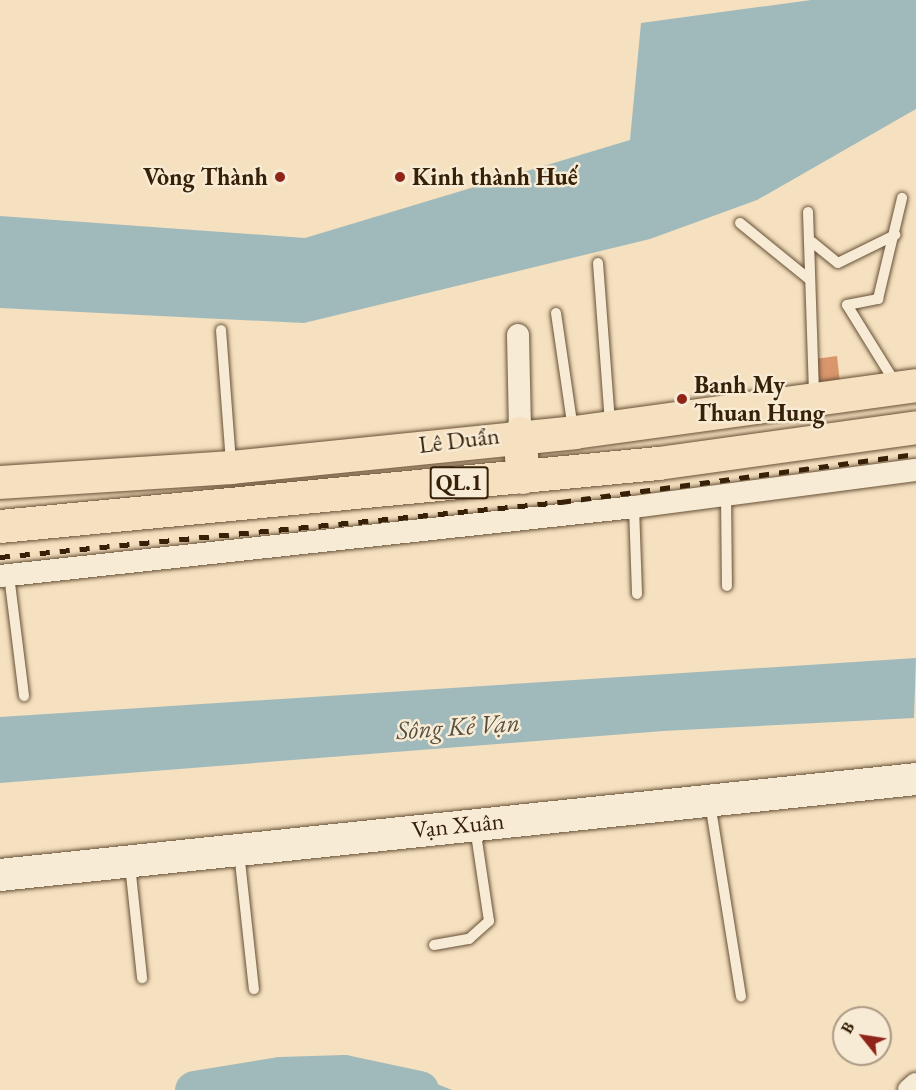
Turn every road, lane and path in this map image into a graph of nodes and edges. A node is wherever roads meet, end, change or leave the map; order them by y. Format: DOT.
graph roads {
  1 [pos="902,198"];
  2 [pos="808,212"];
  3 [pos="740,223"];
  4 [pos="895,235"];
  5 [pos="812,242"];
  6 [pos="598,263"];
  7 [pos="809,279"];
  8 [pos="556,313"];
  9 [pos="221,330"];
  10 [pos="518,335"];
  11 [pos="907,386"];
  12 [pos="814,398"];
  13 [pos="916,427"];
  14 [pos="610,428"];
  15 [pos="574,432"];
  16 [pos="520,433"];
  17 [pos="231,467"];
  18 [pos="916,470"];
  19 [pos="522,477"];
  20 [pos="0,482"];
  21 [pos="726,495"];
  22 [pos="634,507"];
  23 [pos="0,526"];
  24 [pos="5,575"];
  25 [pos="727,586"];
  26 [pos="637,594"];
  27 [pos="24,696"];
  28 [pos="916,779"];
  29 [pos="710,803"];
  30 [pos="474,822"];
  31 [pos="239,848"];
  32 [pos="130,862"];
  33 [pos="0,875"];
  34 [pos="434,945"];
  35 [pos="142,978"];
  36 [pos="254,989"];
  37 [pos="741,997"];
  38 [pos="916,1084"];
  39 [pos="909,1090"];
  1 -- 4 [label="lane"];
  2 -- 5 [label="lane"];
  3 -- 7 [label="lane"];
  4 -- 5 [label="lane"];
  4 -- 11 [label="lane"];
  5 -- 7 [label="lane"];
  6 -- 14 [label="lane"];
  7 -- 12 [label="lane"];
  8 -- 15 [label="lane"];
  9 -- 17 [label="lane"];
  10 -- 16 [label="street"];
  11 -- 12 [label="main road, Lê Duẩn / QL.1"];
  12 -- 14 [label="main road, Lê Duẩn / QL.1"];
  13 -- 19 [label="main road, Lê Duẩn / QL.1"];
  14 -- 15 [label="main road, Lê Duẩn / QL.1"];
  15 -- 16 [label="main road, Lê Duẩn / QL.1"];
  16 -- 17 [label="main road, Lê Duẩn / QL.1"];
  16 -- 19 [label="main road"];
  17 -- 20 [label="main road, Lê Duẩn / QL.1"];
  18 -- 21 [label="street"];
  19 -- 23 [label="main road, Lê Duẩn / QL.1"];
  21 -- 22 [label="street"];
  21 -- 25 [label="lane"];
  22 -- 24 [label="street"];
  22 -- 26 [label="lane"];
  24 -- 27 [label="lane"];
  28 -- 29 [label="street, Vạn Xuân"];
  29 -- 30 [label="street, Vạn Xuân"];
  29 -- 37 [label="lane"];
  30 -- 31 [label="street, Vạn Xuân"];
  30 -- 34 [label="lane"];
  31 -- 32 [label="street, Vạn Xuân"];
  31 -- 36 [label="lane"];
  32 -- 33 [label="street, Vạn Xuân"];
  32 -- 35 [label="lane"];
  38 -- 39 [label="street"];
}
